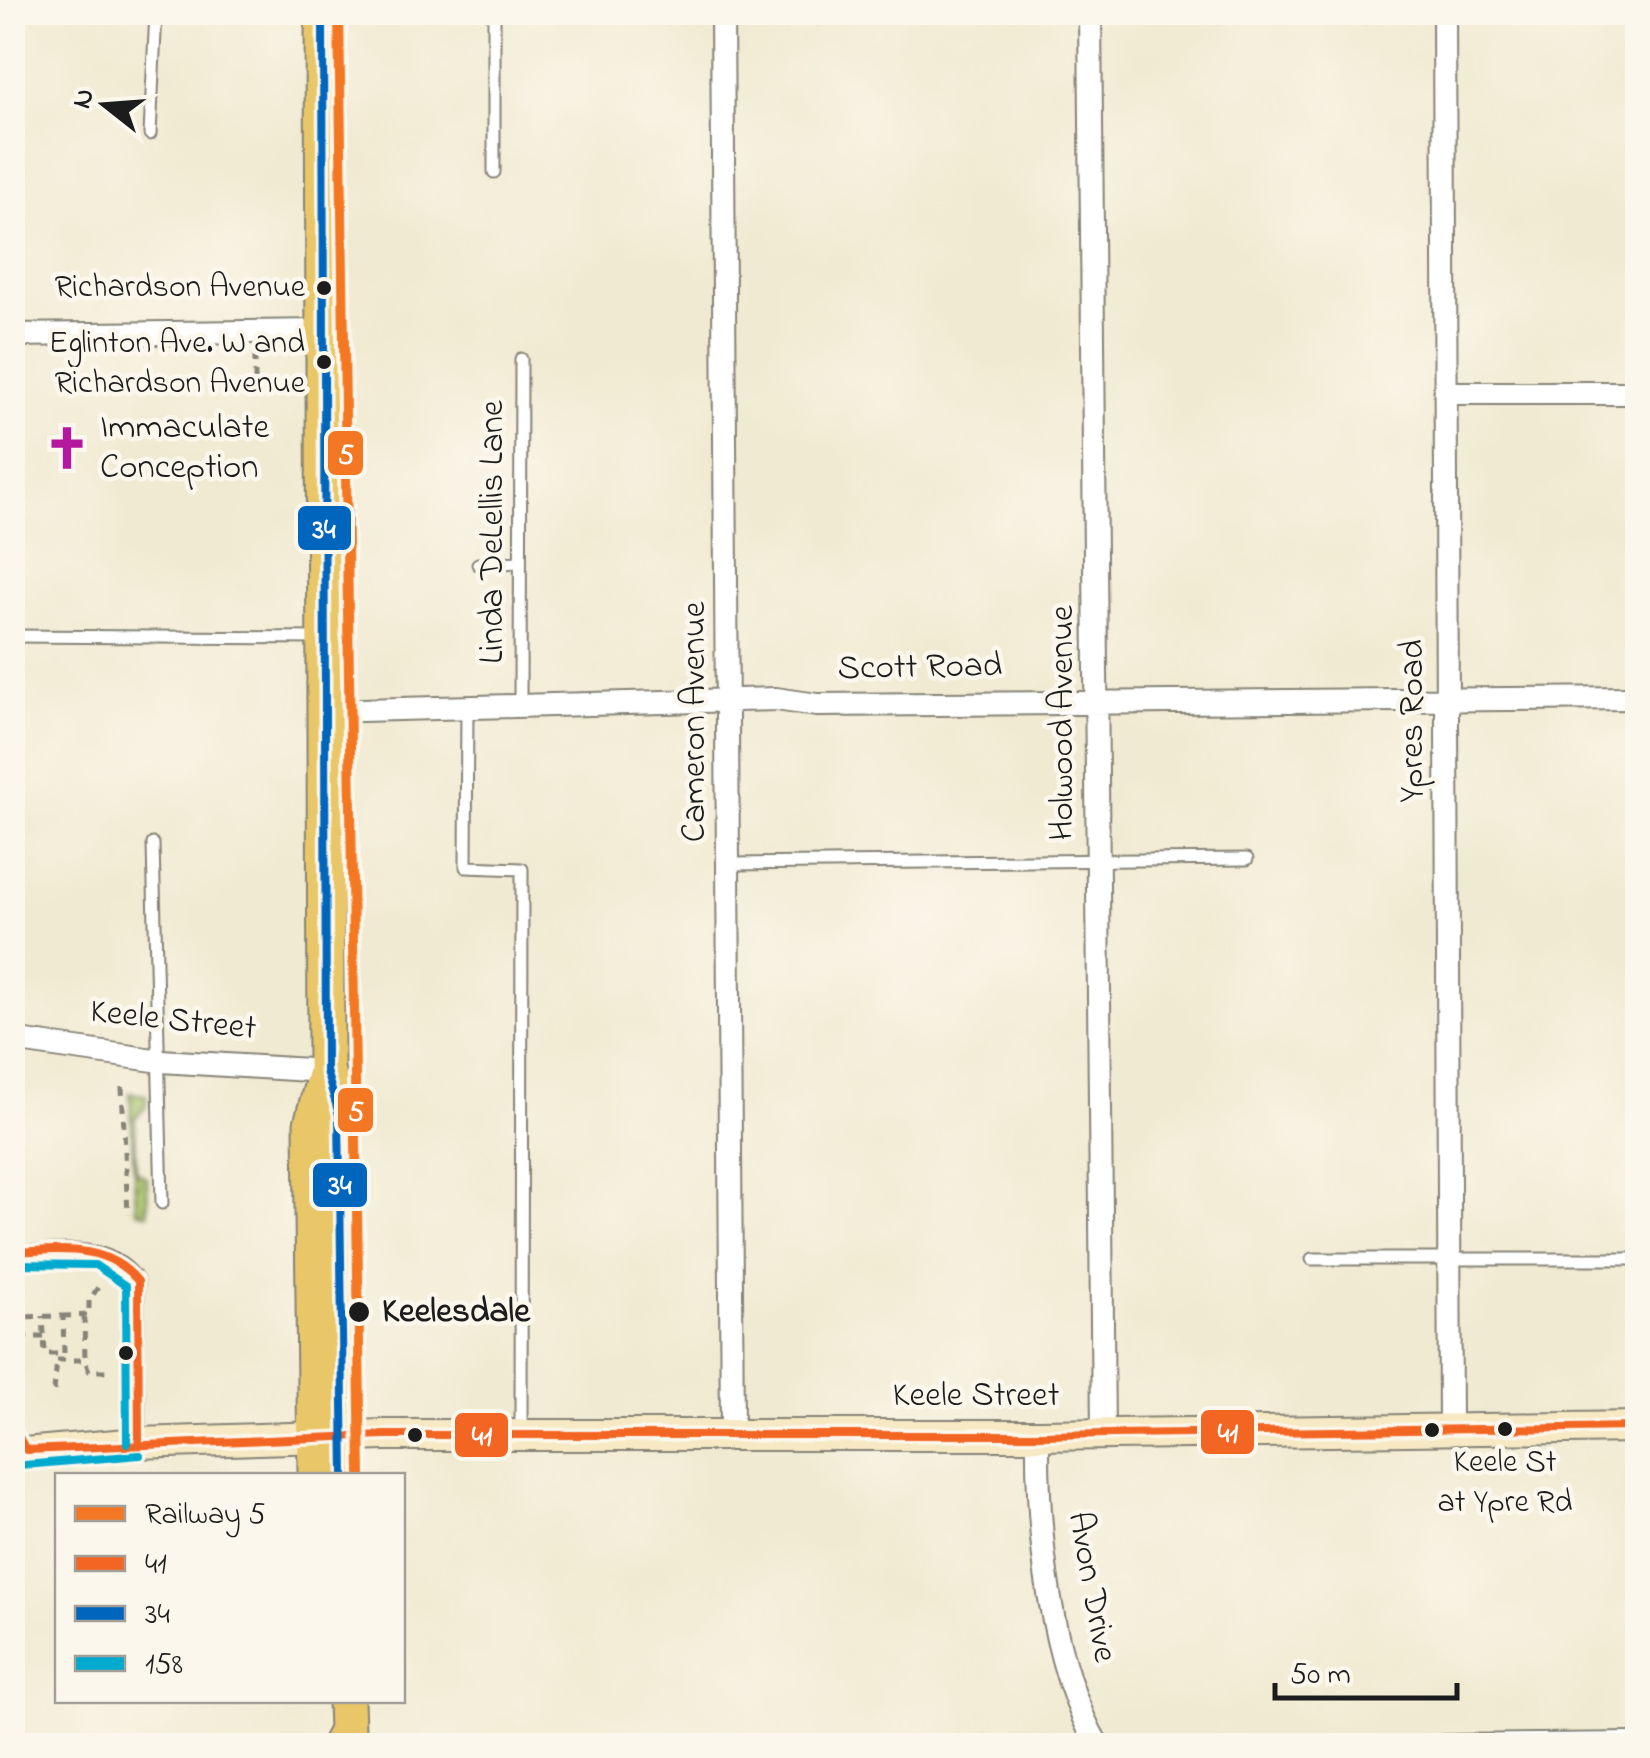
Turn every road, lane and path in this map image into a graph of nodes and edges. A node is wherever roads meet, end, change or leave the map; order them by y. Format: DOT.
graph roads {
  1 [pos="156,12"];
  2 [pos="323,12"];
  3 [pos="494,12"];
  4 [pos="722,12"];
  5 [pos="1090,12"];
  6 [pos="1444,12"];
  7 [pos="150,134"];
  8 [pos="494,172"];
  9 [pos="324,331"];
  10 [pos="12,335"];
  11 [pos="521,359"];
  12 [pos="1638,392"];
  13 [pos="1446,393"];
  14 [pos="520,562"];
  15 [pos="478,564"];
  16 [pos="12,636"];
  17 [pos="324,638"];
  18 [pos="1447,697"];
  19 [pos="1638,698"];
  20 [pos="1098,700"];
  21 [pos="727,701"];
  22 [pos="520,706"];
  23 [pos="467,707"];
  24 [pos="324,711"];
  25 [pos="153,844"];
  26 [pos="1247,859"];
  27 [pos="1098,860"];
  28 [pos="731,864"];
  29 [pos="12,1040"];
  30 [pos="161,1061"];
  31 [pos="326,1072"];
  32 [pos="122,1087"];
  33 [pos="162,1203"];
  34 [pos="128,1215"];
  35 [pos="12,1252"];
  36 [pos="1450,1258"];
  37 [pos="1638,1258"];
  38 [pos="1312,1259"];
  39 [pos="100,1284"];
  40 [pos="43,1316"];
  41 [pos="63,1316"];
  42 [pos="84,1316"];
  43 [pos="15,1317"];
  44 [pos="44,1337"];
  45 [pos="57,1357"];
  46 [pos="85,1360"];
  47 [pos="110,1371"];
  48 [pos="54,1392"];
  49 [pos="1638,1427"];
  50 [pos="1450,1429"];
  51 [pos="732,1432"];
  52 [pos="1103,1433"];
  53 [pos="521,1434"];
  54 [pos="1038,1434"];
  55 [pos="329,1438"];
  56 [pos="17,1443"];
  57 [pos="139,1443"];
  58 [pos="317,1473"];
  59 [pos="343,1473"];
  60 [pos="323,1703"];
  61 [pos="346,1703"];
  62 [pos="1638,1744"];
  63 [pos="328,1746"];
  64 [pos="339,1746"];
  65 [pos="1098,1746"];
  66 [pos="1445,1746"];
  1 -- 7 [label="lane"];
  2 -- 9 [label="main road"];
  3 -- 8 [label="lane"];
  4 -- 21 [label="street, Cameron Avenue"];
  5 -- 20 [label="street, Holwood Avenue"];
  6 -- 13 [label="street, Ypres Road"];
  9 -- 10 [label="street"];
  9 -- 17 [label="main road"];
  11 -- 14 [label="lane, Linda DeLellis Lane"];
  12 -- 13 [label="street"];
  13 -- 18 [label="street, Ypres Road"];
  14 -- 15 [label="lane"];
  14 -- 22 [label="lane, Linda DeLellis Lane"];
  16 -- 17 [label="lane"];
  17 -- 24 [label="main road"];
  18 -- 19 [label="street, Scott Road"];
  18 -- 20 [label="street, Scott Road"];
  18 -- 36 [label="street, Ypres Road"];
  20 -- 21 [label="street, Scott Road"];
  20 -- 27 [label="street, Holwood Avenue"];
  21 -- 22 [label="street, Scott Road"];
  21 -- 28 [label="street, Cameron Avenue"];
  22 -- 23 [label="street, Scott Road"];
  23 -- 24 [label="street, Scott Road"];
  23 -- 53 [label="lane"];
  24 -- 31 [label="main road"];
  25 -- 30 [label="lane"];
  26 -- 27 [label="lane"];
  27 -- 28 [label="lane"];
  27 -- 52 [label="street, Holwood Avenue"];
  28 -- 51 [label="street, Cameron Avenue"];
  29 -- 30 [label="street, Keele Street"];
  30 -- 31 [label="street, Keele Street"];
  30 -- 33 [label="lane"];
  31 -- 55 [label="main road"];
  32 -- 34 [label="path"];
  35 -- 57 [label="lane"];
  36 -- 37 [label="lane"];
  36 -- 38 [label="lane"];
  36 -- 50 [label="street, Ypres Road"];
  39 -- 42 [label="path"];
  40 -- 41 [label="path"];
  40 -- 43 [label="path"];
  40 -- 44 [label="path"];
  41 -- 42 [label="path"];
  41 -- 45 [label="path"];
  42 -- 46 [label="path"];
  43 -- 44 [label="path"];
  44 -- 45 [label="path"];
  45 -- 46 [label="path"];
  45 -- 48 [label="path"];
  46 -- 47 [label="path"];
  49 -- 50 [label="main road, Keele Street"];
  50 -- 52 [label="main road, Keele Street"];
  51 -- 53 [label="main road, Keele Street"];
  51 -- 54 [label="main road, Keele Street"];
  52 -- 54 [label="main road, Keele Street"];
  53 -- 55 [label="main road, Keele Street"];
  54 -- 65 [label="street, Avon Drive"];
  55 -- 57 [label="main road, Keele Street"];
  55 -- 58 [label="main road"];
  55 -- 59 [label="main road"];
  56 -- 57 [label="main road, Keele Street"];
  60 -- 63 [label="main road"];
  61 -- 64 [label="main road"];
  62 -- 66 [label="street"];
}
